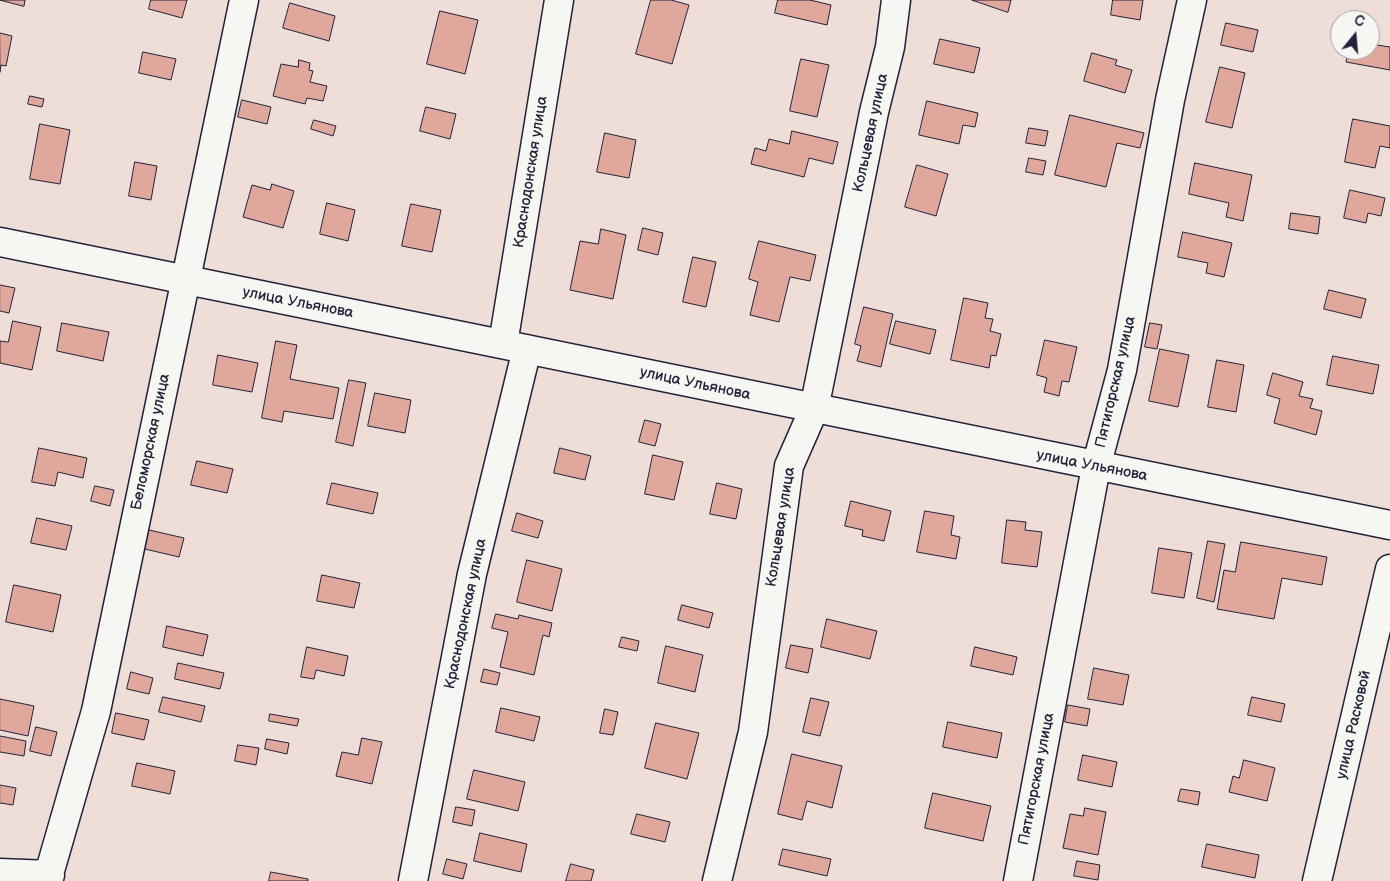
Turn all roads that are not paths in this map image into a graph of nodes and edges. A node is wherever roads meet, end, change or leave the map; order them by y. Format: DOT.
graph roads {
  1 [pos="244,0"];
  2 [pos="559,0"];
  3 [pos="896,0"];
  4 [pos="1192,0"];
  5 [pos="0,242"];
  6 [pos="185,280"];
  7 [pos="515,346"];
  8 [pos="814,409"];
  9 [pos="1096,467"];
  10 [pos="1390,525"];
  11 [pos="1390,569"];
  12 [pos="0,873"];
  13 [pos="49,878"];
  14 [pos="413,881"];
  15 [pos="717,881"];
  16 [pos="1018,881"];
  17 [pos="1317,881"];
  1 -- 6 [label="street, Беломорская улица"];
  2 -- 7 [label="street, Краснодонская улица"];
  3 -- 8 [label="street, Кольцевая улица"];
  4 -- 9 [label="street, Пятигорская улица"];
  5 -- 6 [label="street, улица Ульянова"];
  6 -- 7 [label="street, улица Ульянова"];
  6 -- 13 [label="street, Беломорская улица"];
  7 -- 8 [label="street, улица Ульянова"];
  7 -- 14 [label="street, Краснодонская улица"];
  8 -- 9 [label="street, улица Ульянова"];
  8 -- 15 [label="street, Кольцевая улица"];
  9 -- 10 [label="street, улица Ульянова"];
  9 -- 16 [label="street, Пятигорская улица"];
  11 -- 17 [label="street, улица Расковой"];
  12 -- 13 [label="street"];
}
